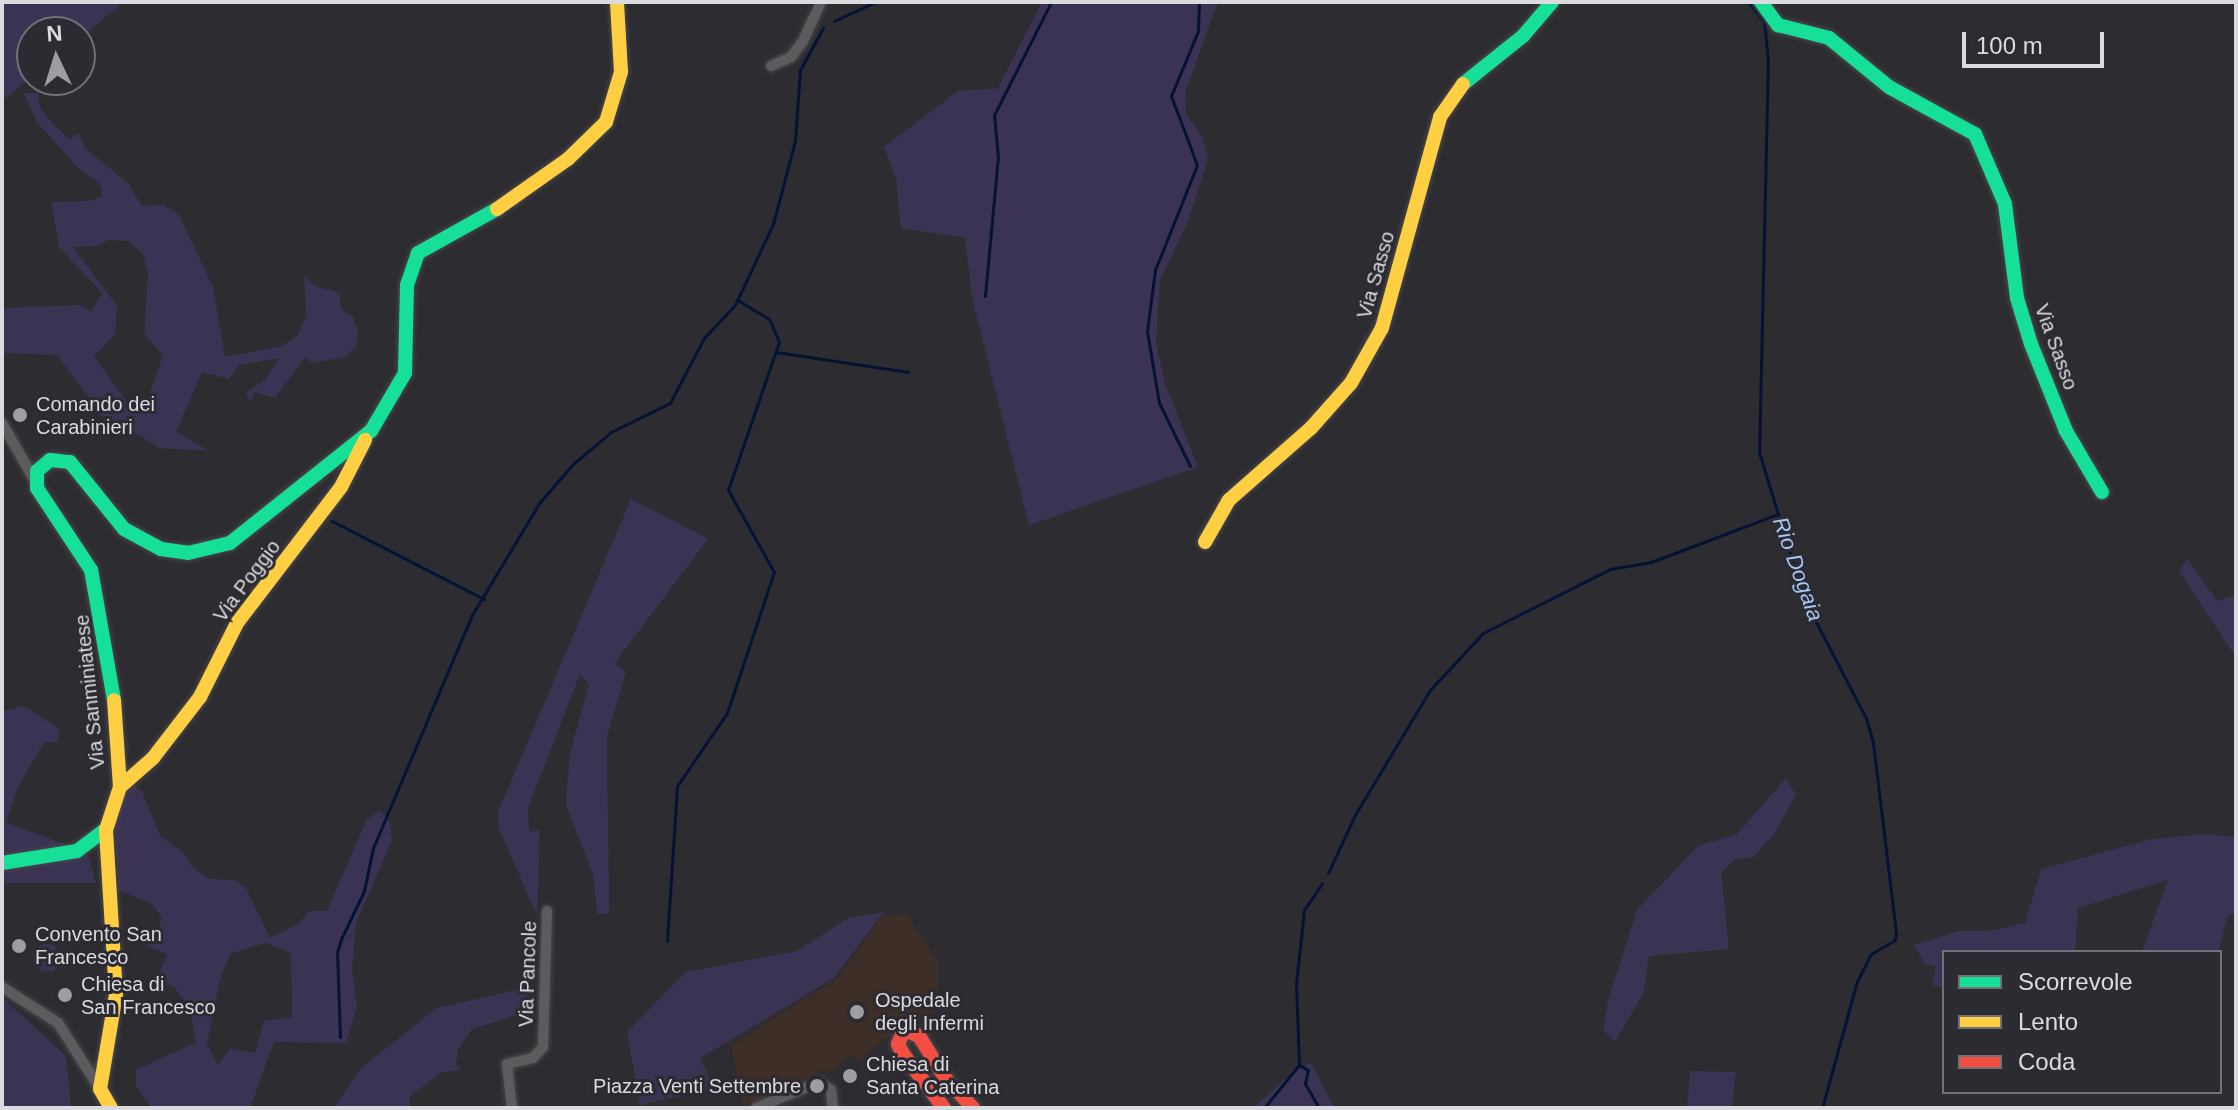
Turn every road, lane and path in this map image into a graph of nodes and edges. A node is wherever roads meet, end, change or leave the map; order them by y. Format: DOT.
graph roads {
  1 [pos="617,2"];
  2 [pos="821,2"];
  3 [pos="1552,2"];
  4 [pos="1761,2"];
  5 [pos="771,66"];
  6 [pos="2,423"];
  7 [pos="371,431"];
  8 [pos="34,479"];
  9 [pos="2102,492"];
  10 [pos="1205,542"];
  11 [pos="120,787"];
  12 [pos="104,835"];
  13 [pos="2,863"];
  14 [pos="547,911"];
  15 [pos="2,987"];
  16 [pos="100,1089"];
  17 [pos="111,1108"];
  18 [pos="512,1108"];
  19 [pos="756,1108"];
  20 [pos="833,1108"];
  21 [pos="944,1108"];
  22 [pos="973,1108"];
  1 -- 7 [label="main road"];
  2 -- 5 [label="street"];
  3 -- 10 [label="main road, Via Sasso"];
  4 -- 9 [label="main road, Via Sasso"];
  6 -- 8 [label="street"];
  7 -- 8 [label="main road"];
  7 -- 11 [label="main road, Via Poggio"];
  8 -- 11 [label="main road, Via Sanminiatese"];
  11 -- 12 [label="main road, Via Sanminiatese"];
  12 -- 13 [label="main road"];
  12 -- 16 [label="main road"];
  14 -- 18 [label="street, Via Pancole"];
  15 -- 16 [label="street"];
  16 -- 17 [label="main road"];
  19 -- 20 [label="street"];
  21 -- 22 [label="main road"];
}
